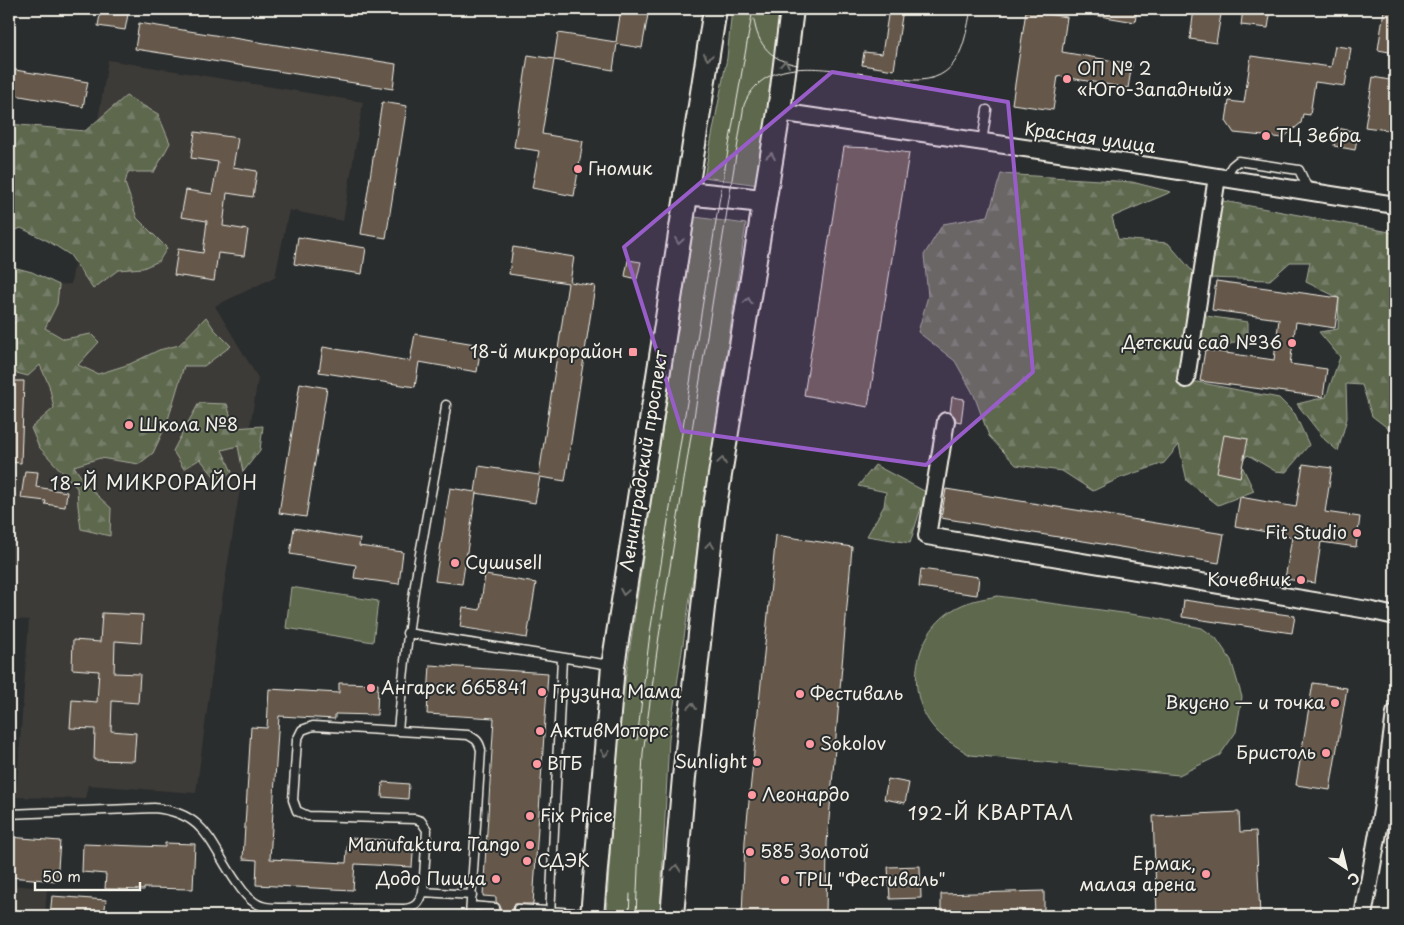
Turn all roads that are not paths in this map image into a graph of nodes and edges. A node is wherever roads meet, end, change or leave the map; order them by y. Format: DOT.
graph roads {
  1 [pos="715,9"];
  2 [pos="792,9"];
  3 [pos="987,110"];
  4 [pos="778,112"];
  5 [pos="982,142"];
  6 [pos="1221,178"];
  7 [pos="686,193"];
  8 [pos="763,201"];
  9 [pos="1395,205"];
  10 [pos="1186,379"];
  11 [pos="446,405"];
  12 [pos="946,420"];
  13 [pos="1395,616"];
  14 [pos="407,632"];
  15 [pos="562,658"];
  16 [pos="613,666"];
  17 [pos="1395,713"];
  18 [pos="398,731"];
  19 [pos="1389,806"];
  20 [pos="9,814"];
  21 [pos="423,892"];
  22 [pos="472,895"];
  23 [pos="471,906"];
  24 [pos="312,908"];
  25 [pos="495,908"];
  26 [pos="518,910"];
  27 [pos="550,914"];
  28 [pos="592,915"];
  29 [pos="311,916"];
  30 [pos="470,916"];
  31 [pos="672,916"];
  32 [pos="1363,916"];
  1 -- 7 [label="main road, Ленинградский проспект, one-way"];
  4 -- 2 [label="main road, one-way"];
  3 -- 5 [label="lane"];
  4 -- 5 [label="street, Красная улица"];
  8 -- 4 [label="main road, one-way"];
  5 -- 6 [label="street, Красная улица"];
  6 -- 9 [label="street, Красная улица"];
  6 -- 10 [label="street"];
  7 -- 8 [label="main road"];
  7 -- 16 [label="main road, Ленинградский проспект, one-way"];
  31 -- 8 [label="main road, one-way"];
  11 -- 14 [label="lane"];
  12 -- 13 [label="street"];
  14 -- 15 [label="lane"];
  14 -- 18 [label="lane"];
  15 -- 16 [label="lane"];
  15 -- 27 [label="lane"];
  16 -- 28 [label="main road, Ленинградский проспект, one-way"];
  17 -- 19 [label="street"];
  18 -- 21 [label="lane"];
  18 -- 22 [label="lane"];
  19 -- 32 [label="street"];
  20 -- 24 [label="lane"];
  21 -- 22 [label="lane"];
  21 -- 24 [label="lane"];
  22 -- 23 [label="lane"];
  23 -- 25 [label="lane"];
  23 -- 30 [label="lane"];
  24 -- 29 [label="lane"];
  26 -- 27 [label="lane"];
  27 -- 28 [label="lane"];
}
